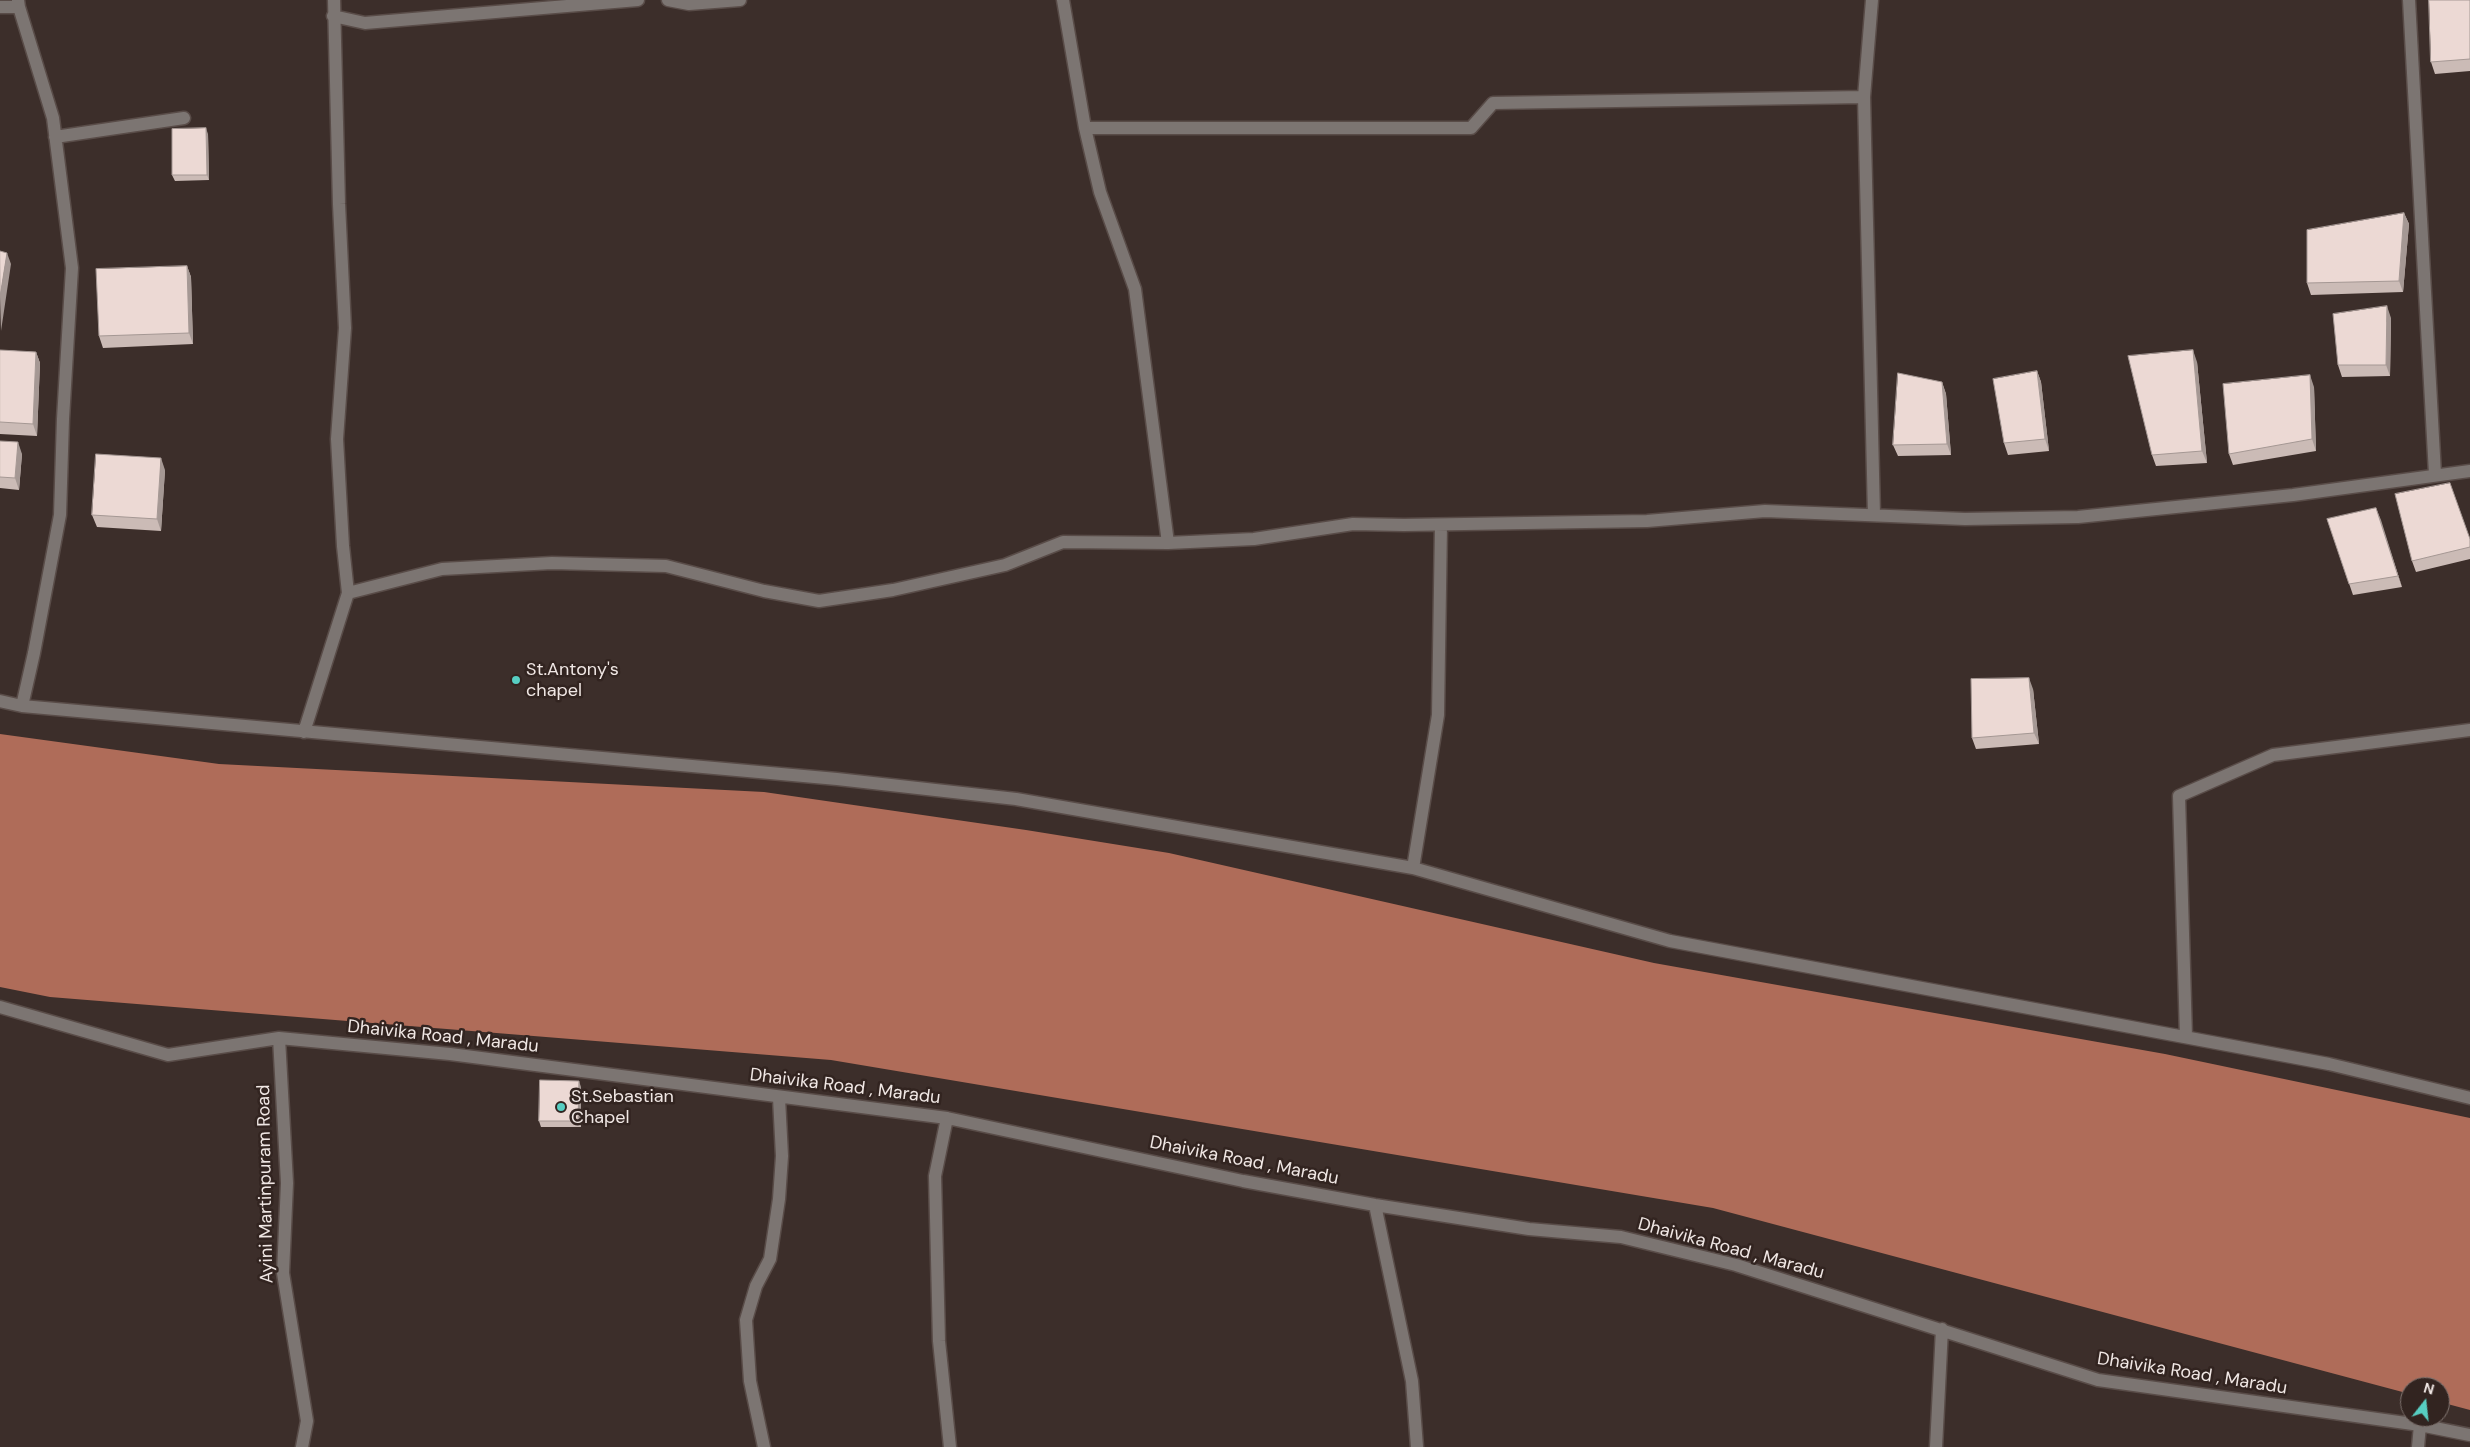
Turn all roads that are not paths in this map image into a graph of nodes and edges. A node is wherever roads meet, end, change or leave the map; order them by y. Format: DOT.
graph roads {
  1 [pos="334,0"];
  2 [pos="638,0"];
  3 [pos="668,0"];
  4 [pos="740,0"];
  5 [pos="1063,0"];
  6 [pos="1872,0"];
  7 [pos="2408,0"];
  8 [pos="19,3"];
  9 [pos="0,7"];
  10 [pos="333,16"];
  11 [pos="1864,96"];
  12 [pos="184,118"];
  13 [pos="1085,128"];
  14 [pos="55,137"];
  15 [pos="2470,471"];
  16 [pos="2435,474"];
  17 [pos="1874,515"];
  18 [pos="1441,525"];
  19 [pos="1168,544"];
  20 [pos="348,593"];
  21 [pos="0,701"];
  22 [pos="22,706"];
  23 [pos="2470,730"];
  24 [pos="304,732"];
  25 [pos="1413,868"];
  26 [pos="0,1007"];
  27 [pos="2186,1037"];
  28 [pos="279,1038"];
  29 [pos="779,1098"];
  30 [pos="2470,1098"];
  31 [pos="947,1118"];
  32 [pos="1375,1205"];
  33 [pos="1942,1330"];
  34 [pos="2400,1422"];
  35 [pos="2420,1427"];
  36 [pos="2430,1427"];
  37 [pos="2470,1435"];
  38 [pos="302,1447"];
  39 [pos="764,1447"];
  40 [pos="950,1447"];
  41 [pos="1417,1447"];
  42 [pos="1936,1447"];
  43 [pos="2418,1447"];
  1 -- 10 [label="street"];
  2 -- 10 [label="street"];
  3 -- 4 [label="street"];
  5 -- 13 [label="street"];
  6 -- 11 [label="street"];
  7 -- 16 [label="street"];
  8 -- 9 [label="street"];
  8 -- 14 [label="street"];
  10 -- 20 [label="street"];
  11 -- 13 [label="street"];
  11 -- 17 [label="street"];
  12 -- 14 [label="street"];
  13 -- 19 [label="street"];
  14 -- 22 [label="street"];
  15 -- 16 [label="street"];
  16 -- 17 [label="street"];
  17 -- 18 [label="street"];
  18 -- 19 [label="street"];
  18 -- 25 [label="street"];
  19 -- 20 [label="street"];
  20 -- 24 [label="street"];
  21 -- 22 [label="street"];
  22 -- 24 [label="street"];
  23 -- 27 [label="street"];
  24 -- 25 [label="street"];
  25 -- 27 [label="street"];
  26 -- 28 [label="street, Dhaivika Road , Maradu"];
  27 -- 30 [label="street"];
  28 -- 29 [label="street, Dhaivika Road , Maradu"];
  28 -- 38 [label="street, Ayini Martinpuram Road"];
  29 -- 31 [label="street, Dhaivika Road , Maradu"];
  29 -- 39 [label="street"];
  31 -- 32 [label="street, Dhaivika Road , Maradu"];
  31 -- 40 [label="street"];
  32 -- 33 [label="street, Dhaivika Road , Maradu"];
  32 -- 41 [label="street"];
  33 -- 34 [label="street, Dhaivika Road , Maradu"];
  33 -- 42 [label="street"];
  35 -- 43 [label="street"];
  36 -- 37 [label="street, Dhaivika Road , Maradu"];
}
